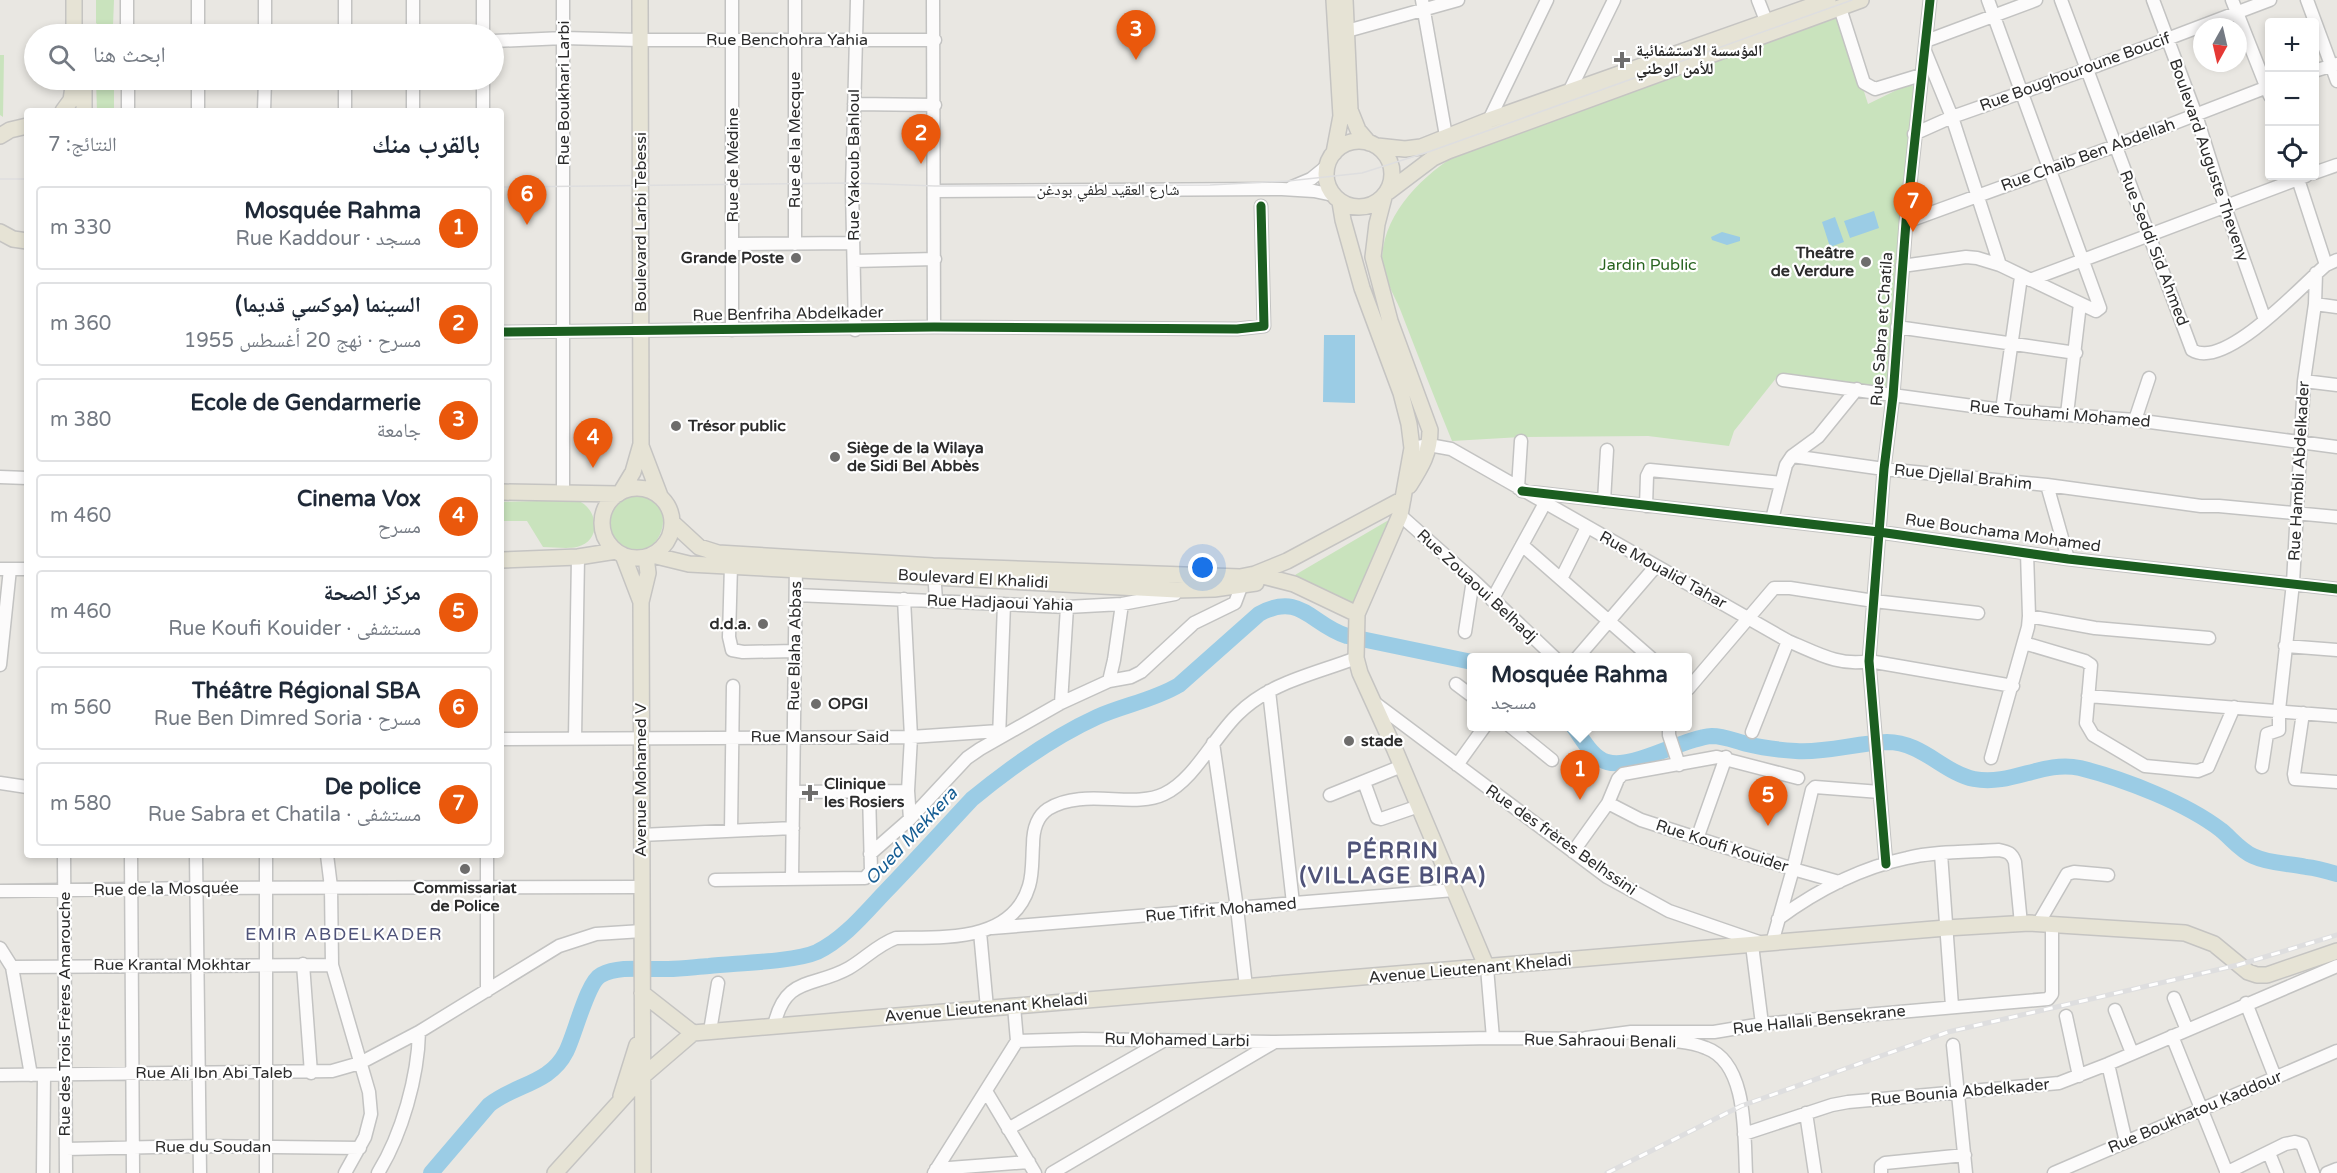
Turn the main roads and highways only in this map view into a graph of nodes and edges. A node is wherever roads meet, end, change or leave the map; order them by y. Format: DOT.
graph roads {
  1 [pos="74,0"];
  2 [pos="84,0"];
  3 [pos="640,0"];
  4 [pos="1334,0"];
  5 [pos="1345,0"];
  6 [pos="1862,0"];
  7 [pos="1834,4"];
  8 [pos="74,24"];
  9 [pos="84,24"];
  10 [pos="72,90"];
  11 [pos="84,90"];
  12 [pos="65,108"];
  13 [pos="84,108"];
  14 [pos="24,127"];
  15 [pos="3,132"];
  16 [pos="1443,142"];
  17 [pos="1373,144"];
  18 [pos="1330,160"];
  19 [pos="1386,194"];
  20 [pos="1337,198"];
  21 [pos="0,232"];
  22 [pos="24,241"];
  23 [pos="1388,335"];
  24 [pos="1403,385"];
  25 [pos="641,444"];
  26 [pos="504,492"];
  27 [pos="619,493"];
  28 [pos="660,496"];
  29 [pos="1404,496"];
  30 [pos="673,523"];
  31 [pos="620,553"];
  32 [pos="649,556"];
  33 [pos="504,560"];
  34 [pos="796,563"];
  35 [pos="934,572"];
  36 [pos="1253,581"];
  37 [pos="1303,588"];
  38 [pos="641,602"];
  39 [pos="1356,618"];
  40 [pos="2337,951"];
  41 [pos="1487,968"];
  42 [pos="642,988"];
  43 [pos="642,1021"];
  44 [pos="693,1033"];
  45 [pos="643,1076"];
  46 [pos="619,1100"];
  47 [pos="606,1114"];
  48 [pos="643,1115"];
  49 [pos="555,1173"];
  50 [pos="643,1173"];
  1 -- 8 [label="main road"];
  2 -- 9 [label="main road"];
  3 -- 25 [label="main road, Boulevard Larbi Tebessi"];
  4 -- 18 [label="main road"];
  5 -- 17 [label="main road"];
  6 -- 7 [label="main road"];
  7 -- 16 [label="main road"];
  7 -- 16 [label="main road"];
  10 -- 12 [label="main road"];
  11 -- 13 [label="main road"];
  14 -- 15 [label="main road"];
  16 -- 17 [label="main road"];
  16 -- 19 [label="main road"];
  17 -- 18 [label="main road"];
  17 -- 19 [label="main road"];
  18 -- 20 [label="main road"];
  19 -- 20 [label="main road"];
  19 -- 23 [label="main road"];
  20 -- 23 [label="main road"];
  21 -- 22 [label="main road"];
  23 -- 24 [label="main road"];
  24 -- 29 [label="main road"];
  24 -- 29 [label="main road"];
  25 -- 27 [label="main road"];
  25 -- 28 [label="main road"];
  26 -- 27 [label="main road"];
  27 -- 28 [label="main road"];
  27 -- 31 [label="main road"];
  28 -- 30 [label="main road"];
  29 -- 36 [label="main road"];
  29 -- 39 [label="main road"];
  30 -- 32 [label="main road"];
  30 -- 34 [label="main road"];
  31 -- 32 [label="main road"];
  31 -- 33 [label="main road"];
  31 -- 38 [label="main road"];
  32 -- 34 [label="main road"];
  32 -- 38 [label="main road"];
  34 -- 35 [label="main road"];
  35 -- 36 [label="main road"];
  35 -- 36 [label="main road, Boulevard El Khalidi"];
  36 -- 37 [label="main road"];
  36 -- 37 [label="main road"];
  37 -- 39 [label="main road"];
  38 -- 42 [label="main road, Avenue Mohamed V"];
  39 -- 41 [label="main road"];
  40 -- 41 [label="main road, Avenue Lieutenant Kheladi"];
  41 -- 44 [label="main road, Avenue Lieutenant Kheladi"];
  42 -- 43 [label="main road"];
  42 -- 44 [label="main road"];
  43 -- 45 [label="main road"];
  43 -- 46 [label="main road"];
  44 -- 45 [label="main road"];
  45 -- 46 [label="main road"];
  45 -- 48 [label="main road"];
  46 -- 47 [label="main road"];
  47 -- 48 [label="main road"];
  47 -- 49 [label="main road"];
  48 -- 50 [label="main road"];
}
